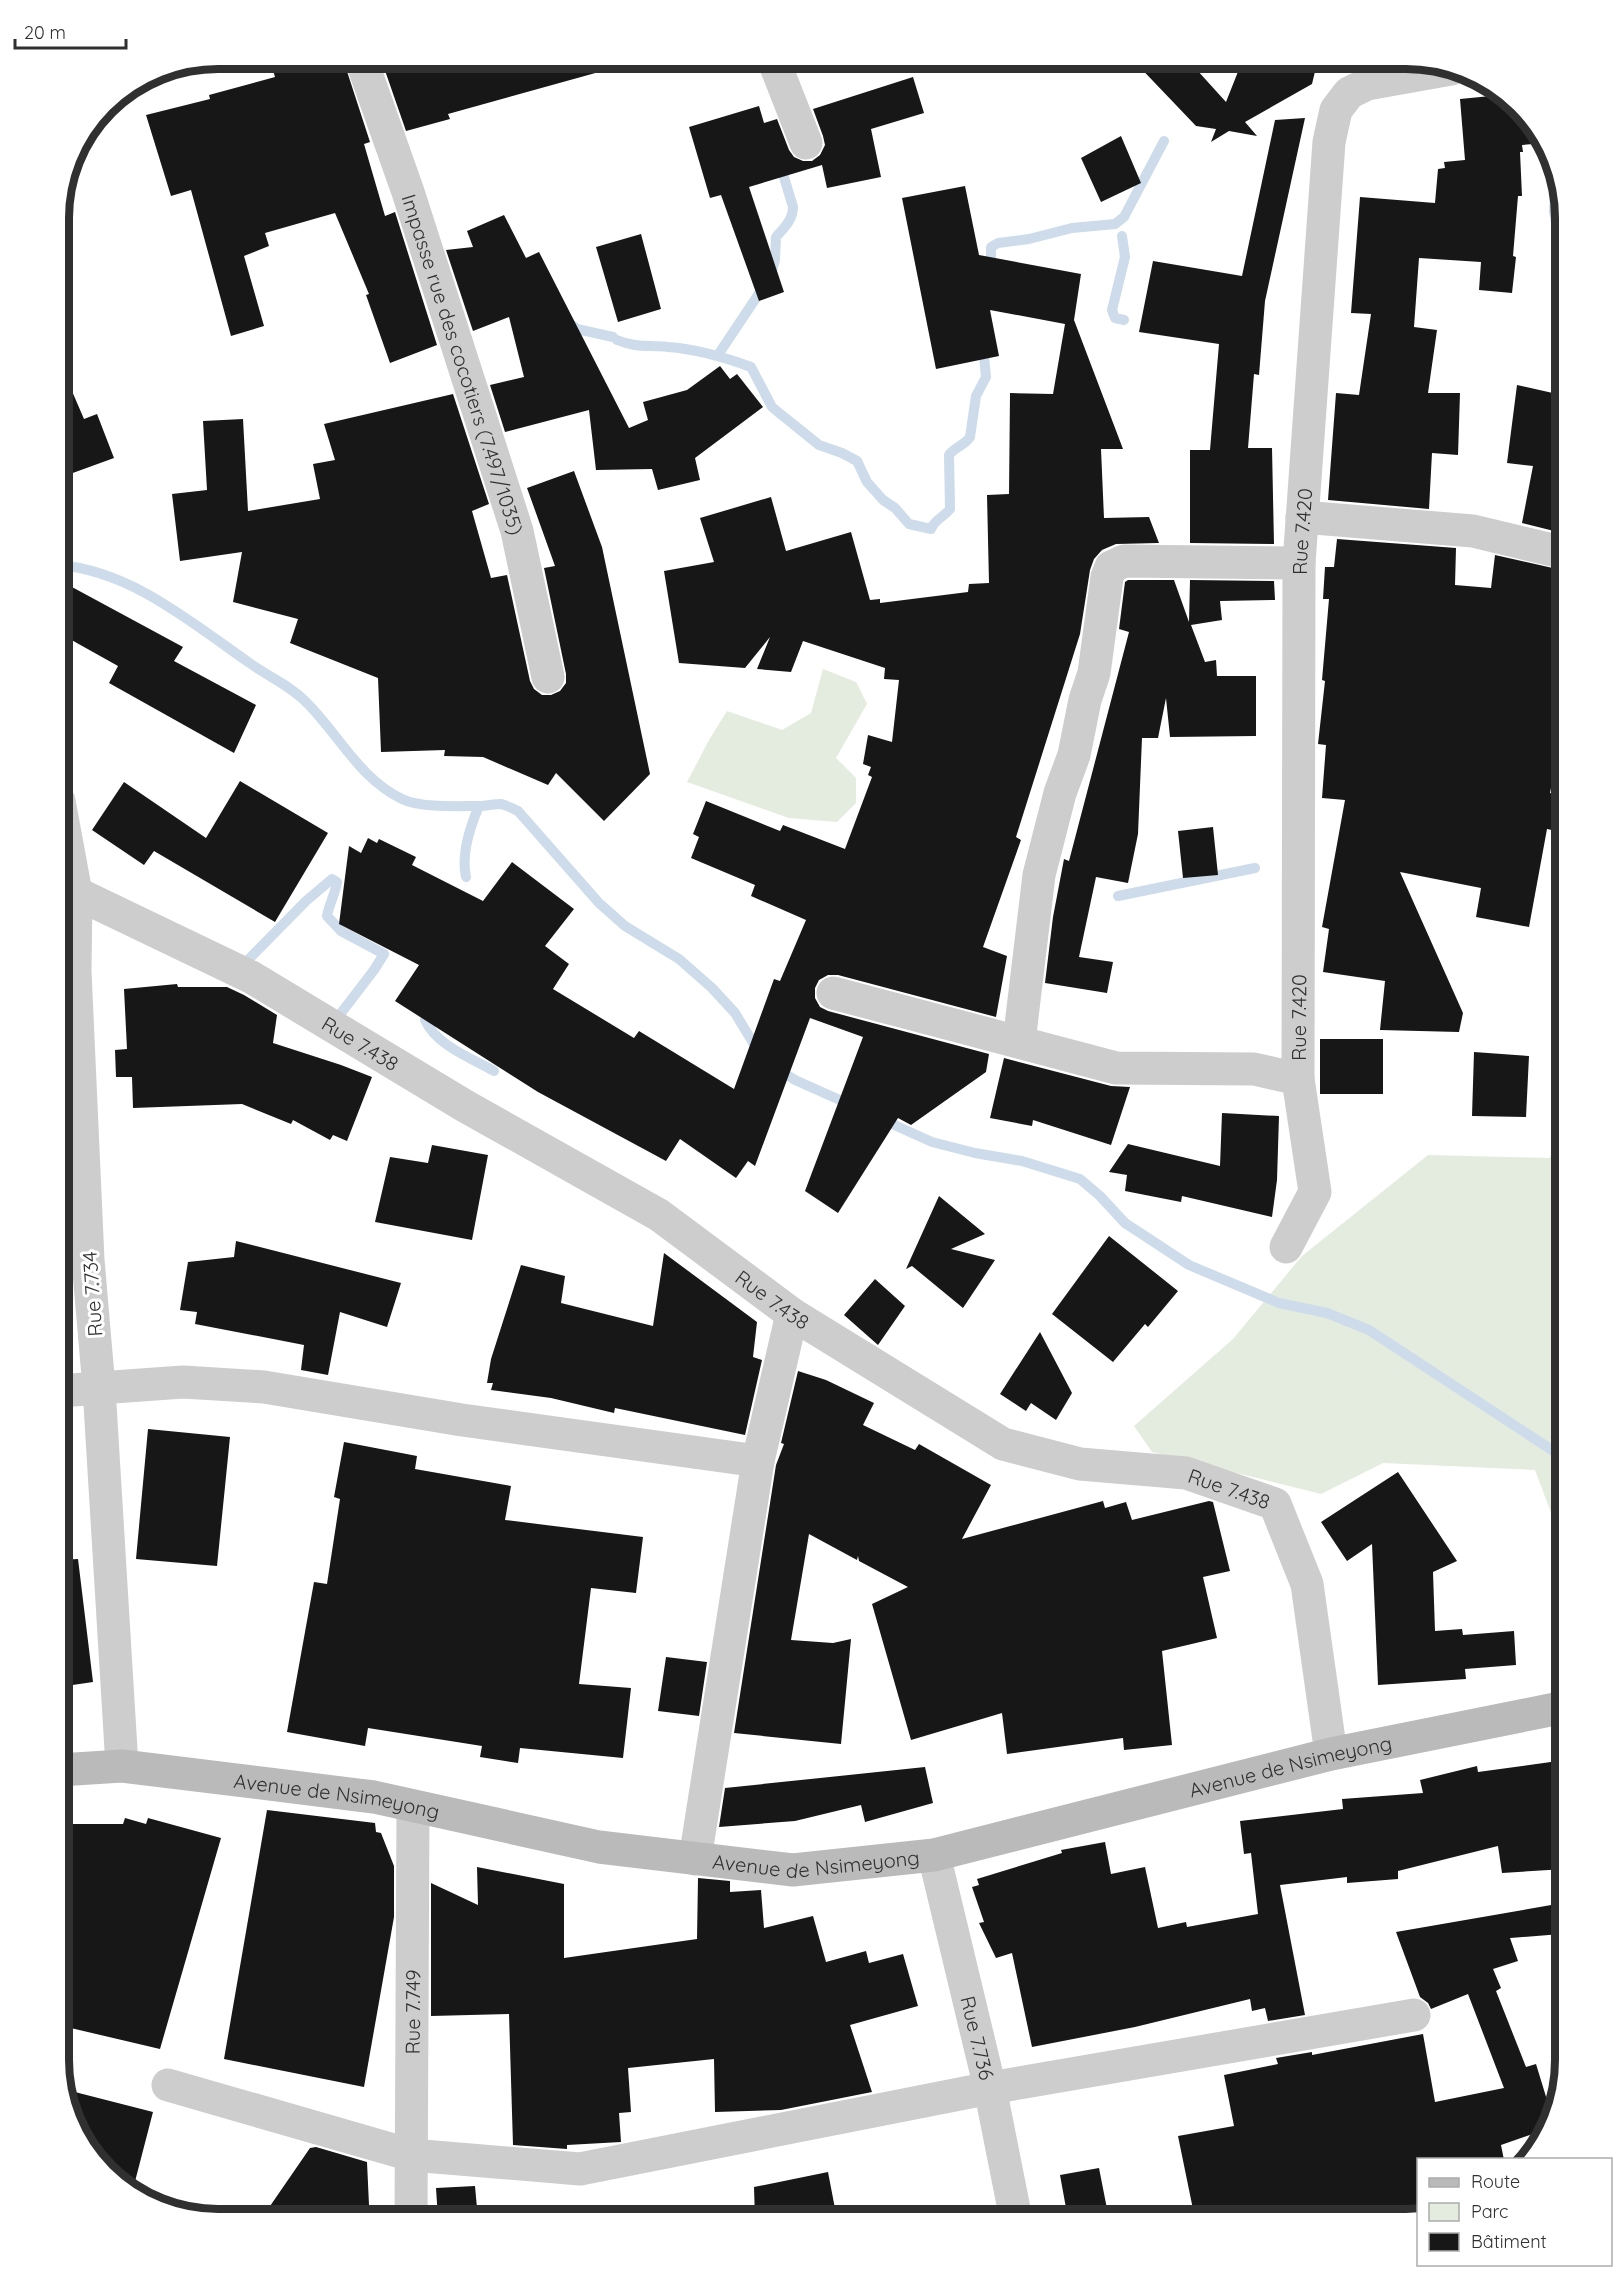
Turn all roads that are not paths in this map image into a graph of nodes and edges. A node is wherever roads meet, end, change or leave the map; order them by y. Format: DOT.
graph roads {
  1 [pos="365,69"];
  2 [pos="777,69"];
  3 [pos="1435,72"];
  4 [pos="807,143"];
  5 [pos="1302,517"];
  6 [pos="1555,550"];
  7 [pos="1299,563"];
  8 [pos="548,677"];
  9 [pos="69,855"];
  10 [pos="76,893"];
  11 [pos="833,993"];
  12 [pos="69,1040"];
  13 [pos="1019,1042"];
  14 [pos="1298,1079"];
  15 [pos="1286,1247"];
  16 [pos="792,1314"];
  17 [pos="99,1388"];
  18 [pos="69,1390"];
  19 [pos="758,1461"];
  20 [pos="1555,1709"];
  21 [pos="1331,1754"];
  22 [pos="122,1766"];
  23 [pos="69,1769"];
  24 [pos="413,1806"];
  25 [pos="934,1856"];
  26 [pos="695,1859"];
  27 [pos="1414,2015"];
  28 [pos="168,2085"];
  29 [pos="990,2088"];
  30 [pos="411,2155"];
  31 [pos="411,2209"];
  32 [pos="1014,2209"];
  1 -- 8 [label="street, Impasse rue des cocotiers (7.497/1035)"];
  2 -- 4 [label="street"];
  3 -- 5 [label="street, Rue 7.420"];
  5 -- 6 [label="street"];
  5 -- 7 [label="street, Rue 7.420"];
  7 -- 13 [label="street"];
  7 -- 14 [label="street, Rue 7.420"];
  9 -- 10 [label="street, Rue 7.734"];
  10 -- 12 [label="street, Rue 7.734"];
  10 -- 16 [label="street, Rue 7.438"];
  11 -- 13 [label="street, Rue 7.420"];
  12 -- 17 [label="street, Rue 7.734"];
  13 -- 14 [label="street, Rue 7.420"];
  14 -- 15 [label="street, Rue 7.420"];
  16 -- 19 [label="street"];
  16 -- 21 [label="street, Rue 7.438"];
  17 -- 18 [label="street"];
  17 -- 19 [label="street"];
  17 -- 22 [label="street, Rue 7.734"];
  19 -- 26 [label="street"];
  20 -- 21 [label="main road, Avenue de Nsimeyong"];
  21 -- 25 [label="main road, Avenue de Nsimeyong"];
  22 -- 23 [label="main road, Avenue de Nsimeyong"];
  22 -- 24 [label="main road, Avenue de Nsimeyong"];
  24 -- 26 [label="main road, Avenue de Nsimeyong"];
  24 -- 30 [label="street, Rue 7.749"];
  25 -- 26 [label="main road, Avenue de Nsimeyong"];
  25 -- 29 [label="street, Rue 7.736"];
  27 -- 29 [label="street"];
  28 -- 30 [label="street"];
  29 -- 30 [label="street"];
  29 -- 32 [label="street, Rue 7.736"];
  30 -- 31 [label="street, Rue 7.749"];
}
